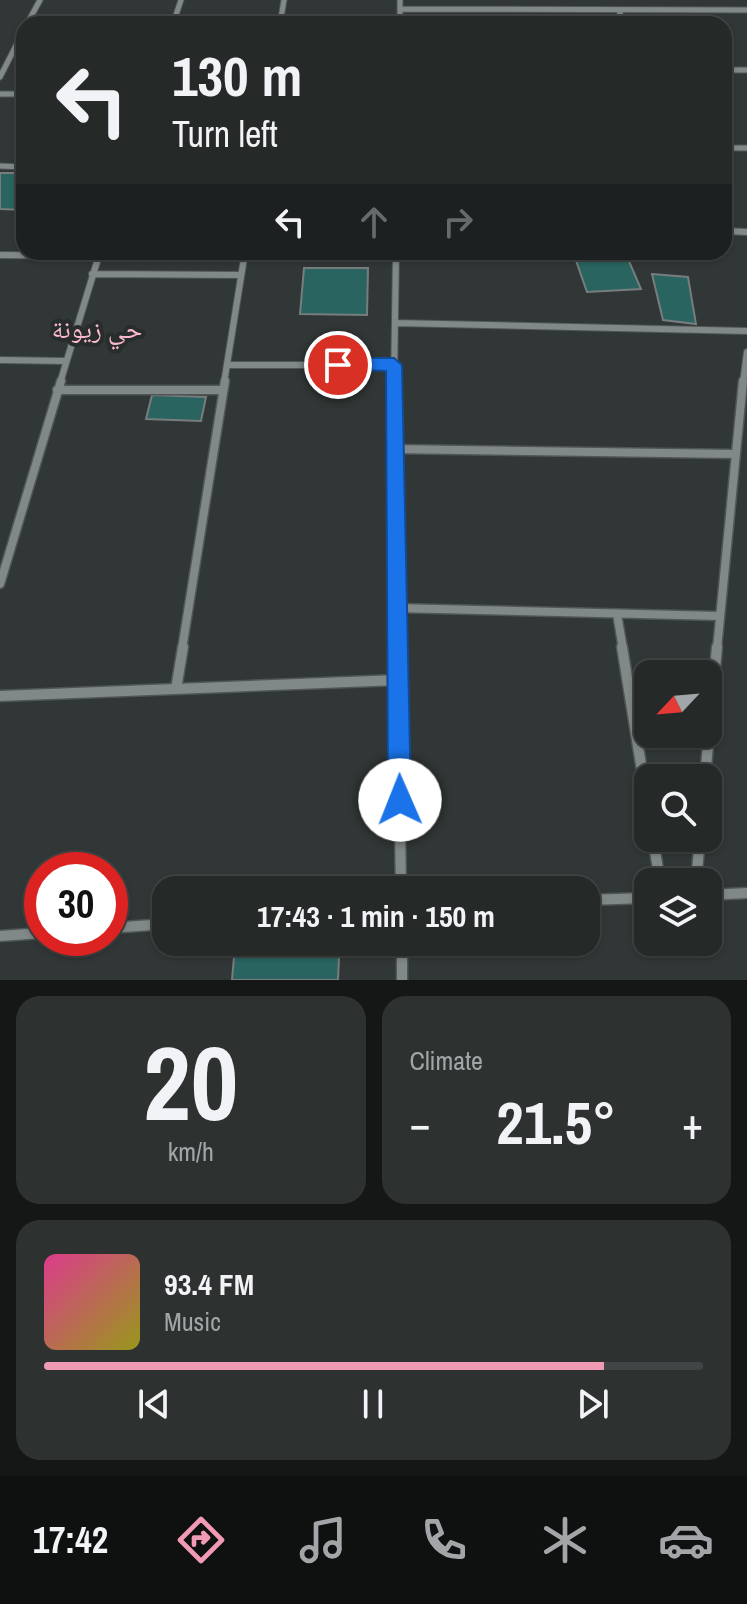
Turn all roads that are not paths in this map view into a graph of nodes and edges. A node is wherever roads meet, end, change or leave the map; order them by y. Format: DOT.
graph roads {
  1 [pos="400,0"];
  2 [pos="400,9"];
  3 [pos="619,10"];
  4 [pos="747,10"];
  5 [pos="400,16"];
  6 [pos="621,16"];
  7 [pos="16,46"];
  8 [pos="0,77"];
  9 [pos="97,260"];
  10 [pos="244,260"];
  11 [pos="396,260"];
  12 [pos="92,274"];
  13 [pos="241,275"];
  14 [pos="395,323"];
  15 [pos="747,331"];
  16 [pos="747,352"];
  17 [pos="0,360"];
  18 [pos="65,361"];
  19 [pos="227,365"];
  20 [pos="394,365"];
  21 [pos="57,390"];
  22 [pos="223,390"];
  23 [pos="393,449"];
  24 [pos="734,454"];
  25 [pos="0,584"];
  26 [pos="396,608"];
  27 [pos="617,614"];
  28 [pos="719,616"];
  29 [pos="398,680"];
  30 [pos="176,689"];
  31 [pos="0,696"];
  32 [pos="641,764"];
  33 [pos="706,764"];
  34 [pos="401,876"];
  35 [pos="747,893"];
  36 [pos="722,894"];
  37 [pos="634,898"];
  38 [pos="600,900"];
  39 [pos="152,925"];
  40 [pos="128,927"];
  41 [pos="24,934"];
  42 [pos="0,936"];
  43 [pos="402,956"];
  44 [pos="402,980"];
  1 -- 2 [label="street"];
  2 -- 3 [label="street"];
  2 -- 5 [label="street"];
  3 -- 4 [label="street"];
  3 -- 6 [label="street"];
  7 -- 8 [label="street"];
  9 -- 12 [label="street"];
  10 -- 13 [label="street"];
  11 -- 14 [label="street"];
  12 -- 13 [label="street"];
  12 -- 18 [label="street"];
  13 -- 19 [label="street"];
  14 -- 15 [label="street"];
  14 -- 20 [label="street"];
  16 -- 24 [label="street"];
  17 -- 18 [label="street"];
  18 -- 21 [label="street"];
  19 -- 20 [label="street"];
  19 -- 22 [label="street"];
  20 -- 23 [label="street"];
  21 -- 22 [label="street"];
  21 -- 25 [label="street"];
  22 -- 30 [label="street"];
  23 -- 24 [label="street"];
  23 -- 26 [label="street"];
  24 -- 28 [label="street"];
  26 -- 27 [label="street"];
  26 -- 29 [label="street"];
  27 -- 28 [label="street"];
  27 -- 32 [label="street"];
  28 -- 33 [label="street"];
  29 -- 30 [label="street"];
  29 -- 34 [label="street"];
  30 -- 31 [label="street"];
  35 -- 36 [label="street"];
  37 -- 38 [label="street"];
  39 -- 40 [label="street"];
  41 -- 42 [label="street"];
  43 -- 44 [label="street"];
}
